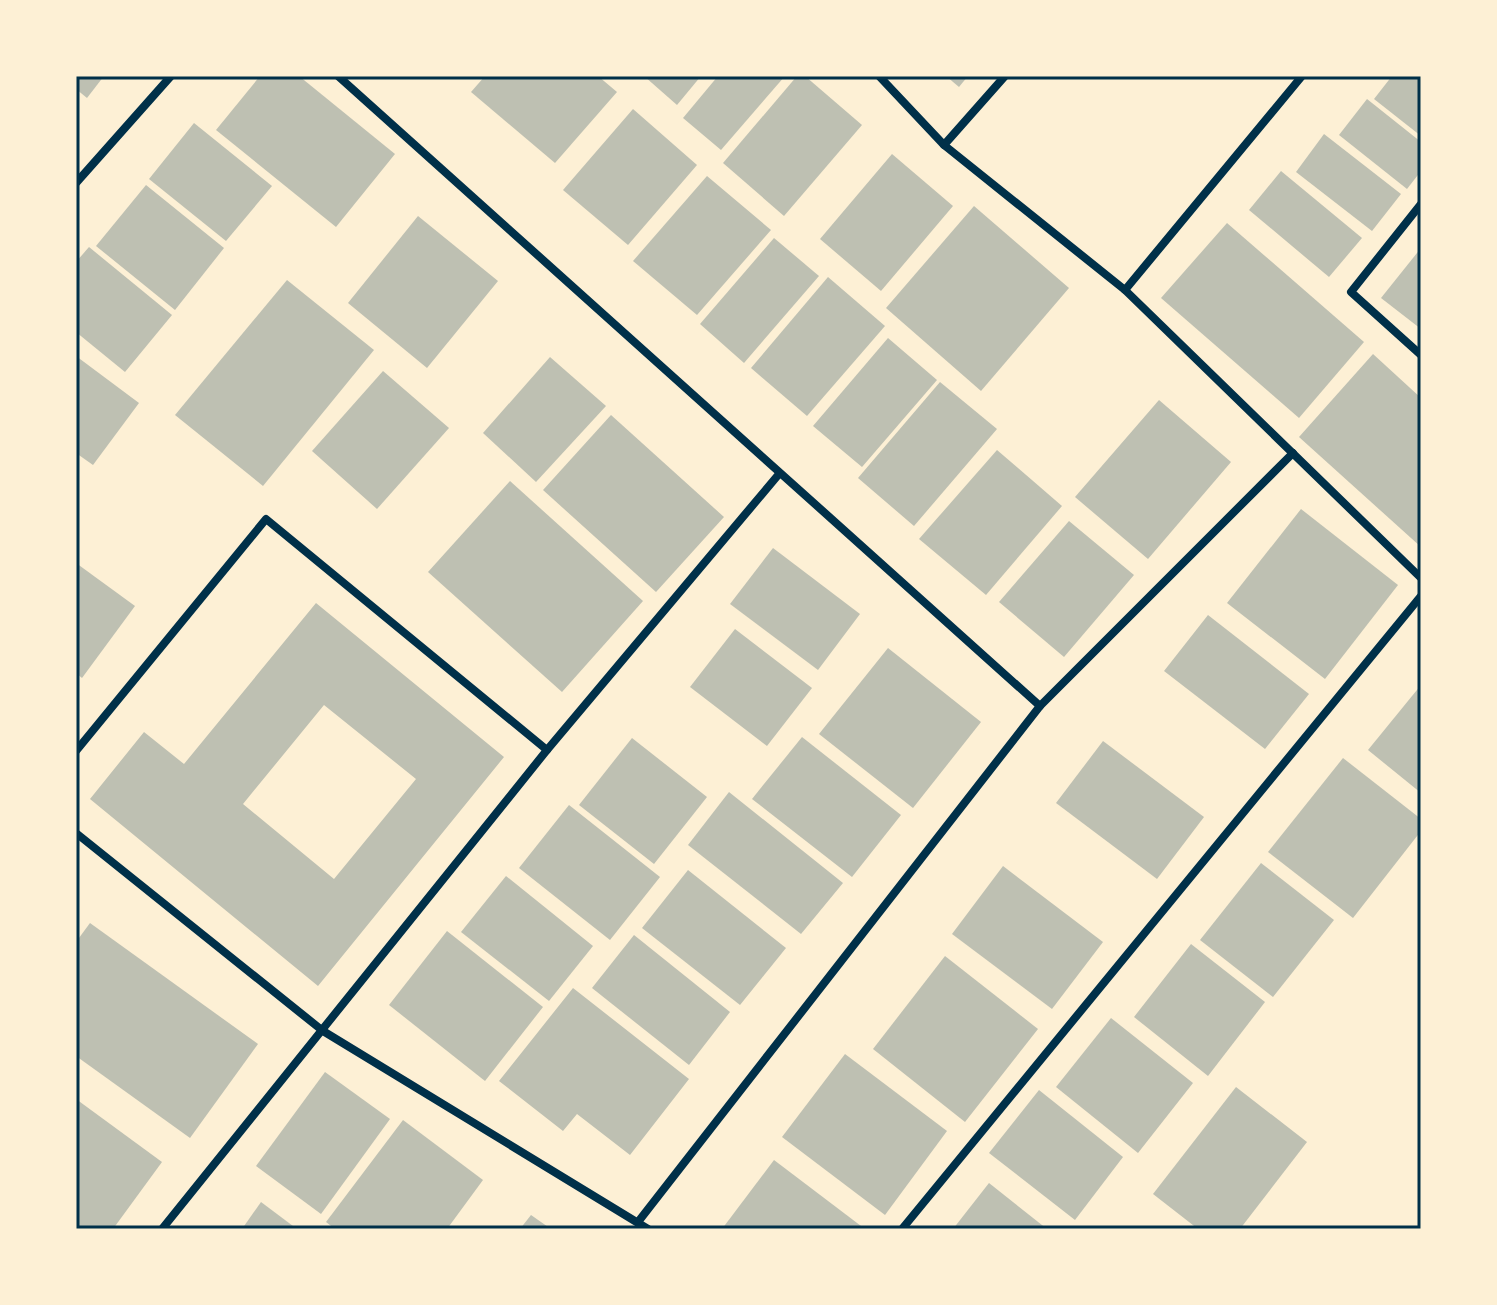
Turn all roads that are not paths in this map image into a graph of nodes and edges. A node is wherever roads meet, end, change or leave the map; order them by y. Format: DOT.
graph roads {
  1 [pos="171,76"];
  2 [pos="338,76"];
  3 [pos="879,76"];
  4 [pos="1005,76"];
  5 [pos="1302,76"];
  6 [pos="944,145"];
  7 [pos="76,183"];
  8 [pos="1421,204"];
  9 [pos="1125,290"];
  10 [pos="1421,355"];
  11 [pos="1293,453"];
  12 [pos="779,474"];
  13 [pos="1421,578"];
  14 [pos="1421,596"];
  15 [pos="1040,706"];
  16 [pos="547,750"];
  17 [pos="76,751"];
  18 [pos="76,833"];
  19 [pos="323,1031"];
  20 [pos="638,1222"];
  21 [pos="162,1229"];
  22 [pos="648,1229"];
  23 [pos="902,1229"];
  1 -- 7 [label="street"];
  2 -- 12 [label="street"];
  3 -- 6 [label="street"];
  4 -- 6 [label="street"];
  5 -- 9 [label="street"];
  6 -- 9 [label="street"];
  8 -- 10 [label="street"];
  9 -- 11 [label="street"];
  11 -- 13 [label="street"];
  11 -- 15 [label="street"];
  12 -- 15 [label="street"];
  12 -- 16 [label="street"];
  14 -- 23 [label="street"];
  15 -- 20 [label="street"];
  16 -- 17 [label="street"];
  16 -- 19 [label="street"];
  18 -- 19 [label="street"];
  19 -- 20 [label="street"];
  19 -- 21 [label="street"];
  20 -- 22 [label="street"];
}
